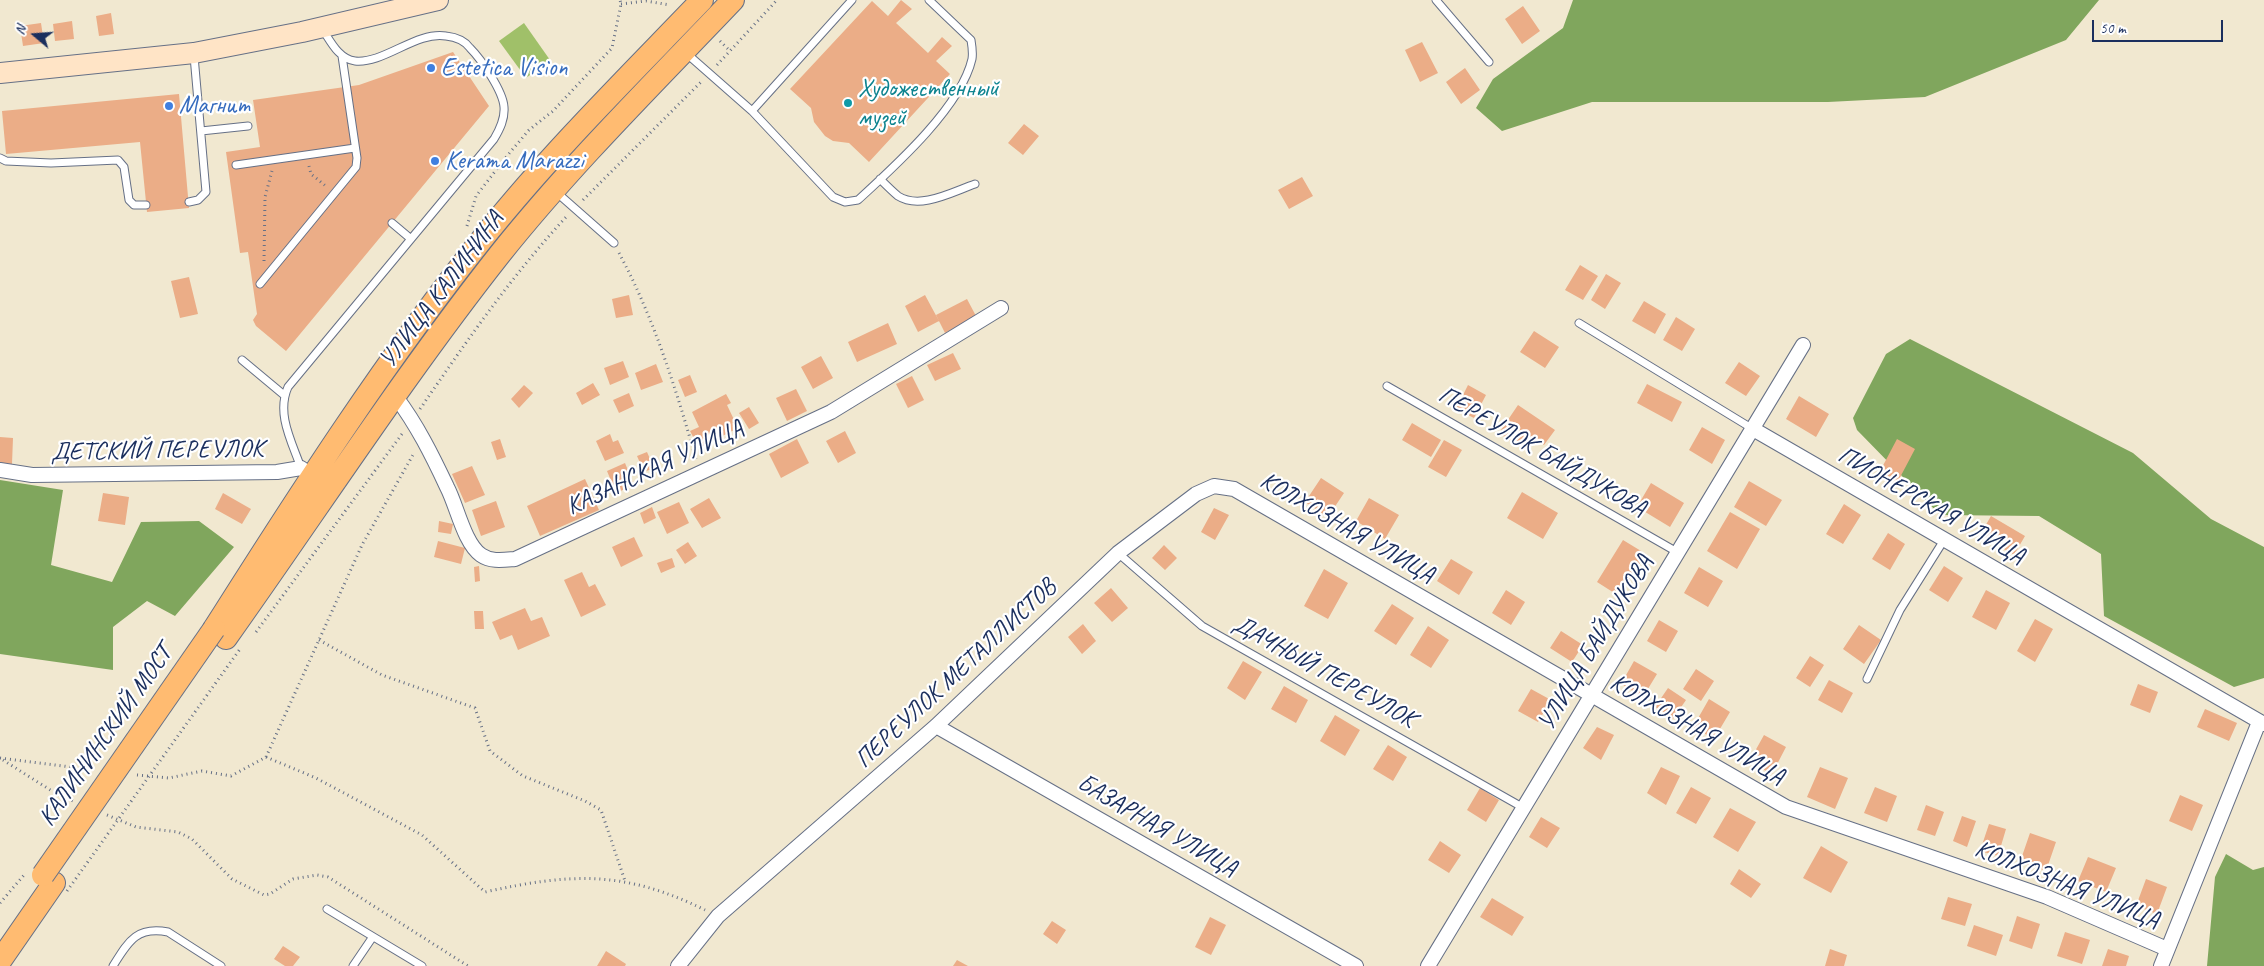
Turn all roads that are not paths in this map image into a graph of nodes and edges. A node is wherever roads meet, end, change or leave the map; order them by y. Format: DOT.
graph roads {
  1 [pos="438,0"];
  2 [pos="702,0"];
  3 [pos="852,0"];
  4 [pos="929,0"];
  5 [pos="1436,0"];
  6 [pos="729,1"];
  7 [pos="321,28"];
  8 [pos="684,51"];
  9 [pos="194,53"];
  10 [pos="342,56"];
  11 [pos="1489,62"];
  12 [pos="0,73"];
  13 [pos="752,110"];
  14 [pos="248,126"];
  15 [pos="201,131"];
  16 [pos="355,148"];
  17 [pos="0,158"];
  18 [pos="236,165"];
  19 [pos="880,179"];
  20 [pos="975,184"];
  21 [pos="555,191"];
  22 [pos="188,202"];
  23 [pos="146,205"];
  24 [pos="392,223"];
  25 [pos="411,239"];
  26 [pos="614,243"];
  27 [pos="262,282"];
  28 [pos="1001,308"];
  29 [pos="1579,323"];
  30 [pos="1803,345"];
  31 [pos="242,360"];
  32 [pos="1387,386"];
  33 [pos="284,395"];
  34 [pos="396,397"];
  35 [pos="1753,429"];
  36 [pos="0,470"];
  37 [pos="306,471"];
  38 [pos="1234,489"];
  39 [pos="1944,540"];
  40 [pos="1677,552"];
  41 [pos="1118,554"];
  42 [pos="232,640"];
  43 [pos="1867,679"];
  44 [pos="1591,696"];
  45 [pos="2262,723"];
  46 [pos="936,726"];
  47 [pos="1522,807"];
  48 [pos="47,881"];
  49 [pos="326,909"];
  50 [pos="0,933"];
  51 [pos="372,938"];
  52 [pos="2167,949"];
  53 [pos="0,960"];
  54 [pos="113,966"];
  55 [pos="221,966"];
  56 [pos="353,966"];
  57 [pos="422,966"];
  58 [pos="678,966"];
  59 [pos="1356,966"];
  60 [pos="1428,966"];
  61 [pos="2161,966"];
  1 -- 7 [label="street"];
  2 -- 37 [label="main road, УЛИЦА КАЛИНИНА"];
  3 -- 13 [label="lane"];
  4 -- 19 [label="lane"];
  5 -- 11 [label="lane"];
  6 -- 8 [label="main road, УЛИЦА КАЛИНИНА"];
  7 -- 9 [label="street"];
  7 -- 10 [label="lane"];
  8 -- 13 [label="lane"];
  8 -- 21 [label="main road, УЛИЦА КАЛИНИНА"];
  9 -- 12 [label="street"];
  9 -- 15 [label="lane"];
  10 -- 16 [label="lane"];
  10 -- 25 [label="lane"];
  13 -- 19 [label="lane"];
  14 -- 15 [label="lane"];
  15 -- 22 [label="lane"];
  16 -- 18 [label="lane"];
  16 -- 27 [label="lane"];
  17 -- 23 [label="lane"];
  19 -- 20 [label="lane"];
  21 -- 26 [label="lane"];
  21 -- 34 [label="main road, УЛИЦА КАЛИНИНА"];
  24 -- 25 [label="lane"];
  25 -- 33 [label="lane"];
  28 -- 34 [label="street, КАЗАНСКАЯ УЛИЦА"];
  29 -- 35 [label="lane, ПИОНЕРСКАЯ УЛИЦА"];
  30 -- 35 [label="street, УЛИЦА БАЙДУКОВА"];
  31 -- 33 [label="lane"];
  32 -- 40 [label="lane, ПЕРЕУЛОК БАЙДУКОВА"];
  33 -- 37 [label="lane"];
  34 -- 42 [label="main road, УЛИЦА КАЛИНИНА"];
  35 -- 39 [label="street, ПИОНЕРСКАЯ УЛИЦА"];
  35 -- 40 [label="street, УЛИЦА БАЙДУКОВА"];
  36 -- 37 [label="street, ДЕТСКИЙ ПЕРЕУЛОК"];
  37 -- 42 [label="main road, УЛИЦА КАЛИНИНА"];
  38 -- 41 [label="street, ПЕРЕУЛОК МЕТАЛЛИСТОВ"];
  38 -- 44 [label="street, КОЛХОЗНАЯ УЛИЦА"];
  39 -- 43 [label="lane"];
  39 -- 45 [label="street, ПИОНЕРСКАЯ УЛИЦА"];
  40 -- 44 [label="street, УЛИЦА БАЙДУКОВА"];
  41 -- 46 [label="street, ПЕРЕУЛОК МЕТАЛЛИСТОВ"];
  41 -- 47 [label="lane, ДАЧНЫЙ ПЕРЕУЛОК"];
  42 -- 48 [label="main road, КАЛИНИНСКИЙ МОСТ, bridge"];
  44 -- 47 [label="street, УЛИЦА БАЙДУКОВА"];
  44 -- 52 [label="street, КОЛХОЗНАЯ УЛИЦА"];
  45 -- 52 [label="street, КОЛХОЗНАЯ УЛИЦА"];
  46 -- 58 [label="street, ПЕРЕУЛОК МЕТАЛЛИСТОВ"];
  46 -- 59 [label="street, БАЗАРНАЯ УЛИЦА"];
  47 -- 60 [label="street, УЛИЦА БАЙДУКОВА"];
  48 -- 50 [label="main road"];
  48 -- 53 [label="main road"];
  49 -- 51 [label="lane"];
  51 -- 56 [label="lane"];
  51 -- 57 [label="lane"];
  52 -- 61 [label="street, КОЛХОЗНАЯ УЛИЦА"];
  54 -- 55 [label="lane"];
}
